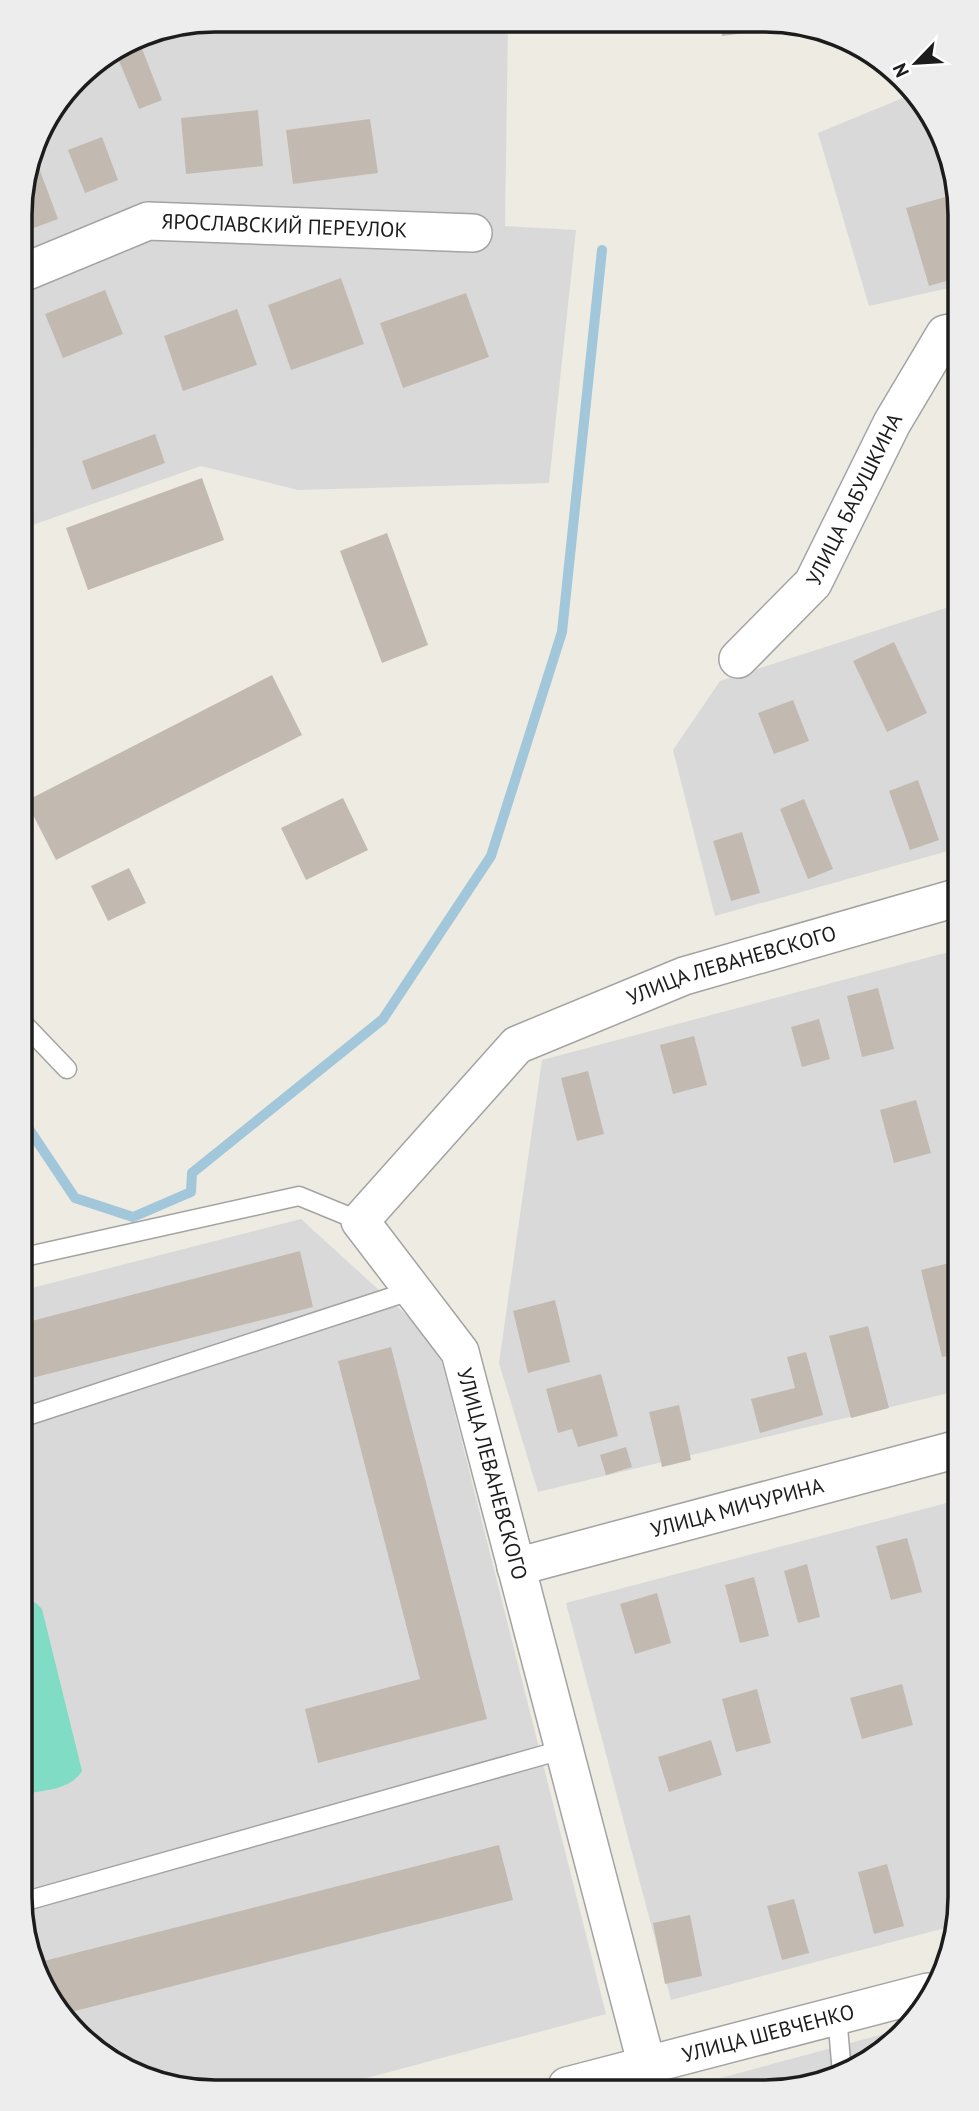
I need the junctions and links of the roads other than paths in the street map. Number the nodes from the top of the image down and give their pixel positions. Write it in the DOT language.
graph roads {
  1 [pos="473,233"];
  2 [pos="32,269"];
  3 [pos="948,333"];
  4 [pos="738,659"];
  5 [pos="948,900"];
  6 [pos="32,1032"];
  7 [pos="67,1069"];
  8 [pos="360,1221"];
  9 [pos="32,1255"];
  10 [pos="413,1290"];
  11 [pos="32,1414"];
  12 [pos="947,1452"];
  13 [pos="516,1567"];
  14 [pos="565,1749"];
  15 [pos="32,1899"];
  16 [pos="919,1994"];
  17 [pos="837,2016"];
  18 [pos="841,2063"];
  19 [pos="648,2066"];
  20 [pos="591,2080"];
  1 -- 2 [label="street, ЯРОСЛАВСКИЙ ПЕРЕУЛОК"];
  3 -- 4 [label="street, УЛИЦА БАБУШКИНА"];
  5 -- 8 [label="street, УЛИЦА ЛЕВАНЕВСКОГО"];
  6 -- 7 [label="lane"];
  8 -- 9 [label="lane"];
  8 -- 10 [label="street, УЛИЦА ЛЕВАНЕВСКОГО"];
  10 -- 11 [label="lane"];
  10 -- 13 [label="street, УЛИЦА ЛЕВАНЕВСКОГО"];
  12 -- 13 [label="street, УЛИЦА МИЧУРИНА"];
  13 -- 14 [label="street, УЛИЦА ЛЕВАНЕВСКОГО"];
  14 -- 15 [label="lane"];
  14 -- 19 [label="street, УЛИЦА ЛЕВАНЕВСКОГО"];
  16 -- 17 [label="street, УЛИЦА ШЕВЧЕНКО"];
  17 -- 18 [label="lane"];
  17 -- 19 [label="street, УЛИЦА ШЕВЧЕНКО"];
  19 -- 20 [label="street, УЛИЦА ШЕВЧЕНКО"];
}
